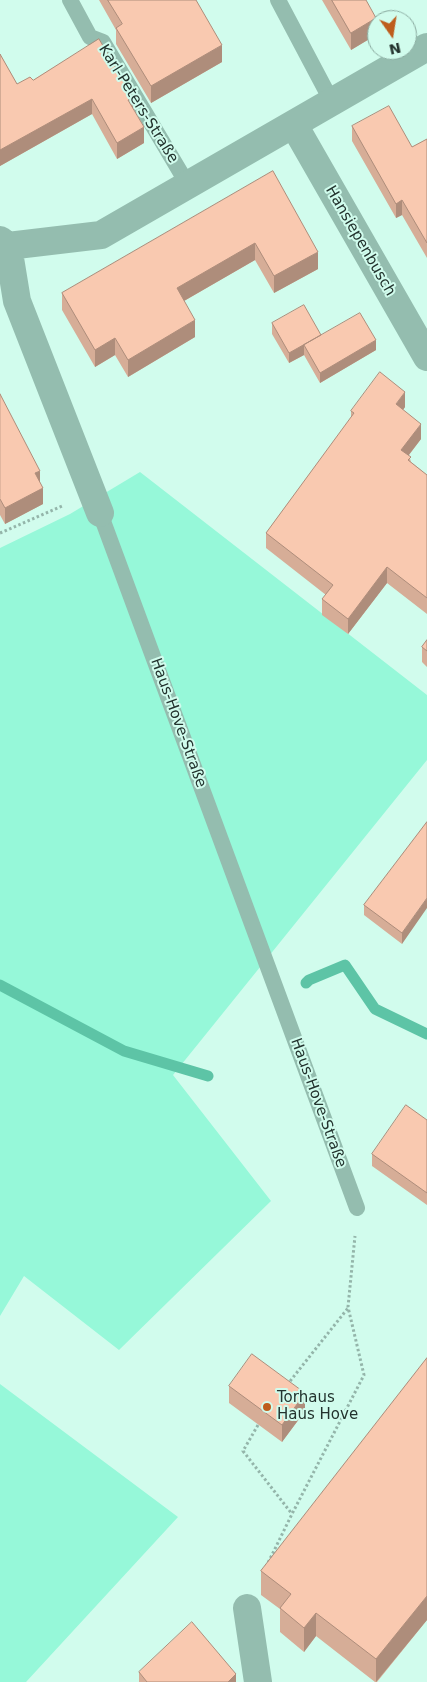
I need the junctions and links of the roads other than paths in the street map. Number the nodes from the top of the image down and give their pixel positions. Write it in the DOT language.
graph roads {
  1 [pos="70,0"];
  2 [pos="278,0"];
  3 [pos="427,47"];
  4 [pos="332,102"];
  5 [pos="294,125"];
  6 [pos="188,185"];
  7 [pos="4,243"];
  8 [pos="427,357"];
  9 [pos="97,503"];
  10 [pos="357,1208"];
  11 [pos="246,1608"];
  12 [pos="258,1682"];
  1 -- 6 [label="lane, Karl-Peters-Straße"];
  2 -- 4 [label="lane"];
  3 -- 4 [label="street"];
  4 -- 5 [label="street"];
  5 -- 6 [label="street"];
  5 -- 8 [label="street, Hansiepenbusch"];
  6 -- 7 [label="street"];
  7 -- 9 [label="street, Haus-Hove-Straße"];
  9 -- 10 [label="lane, Haus-Hove-Straße"];
  11 -- 12 [label="street"];
}
